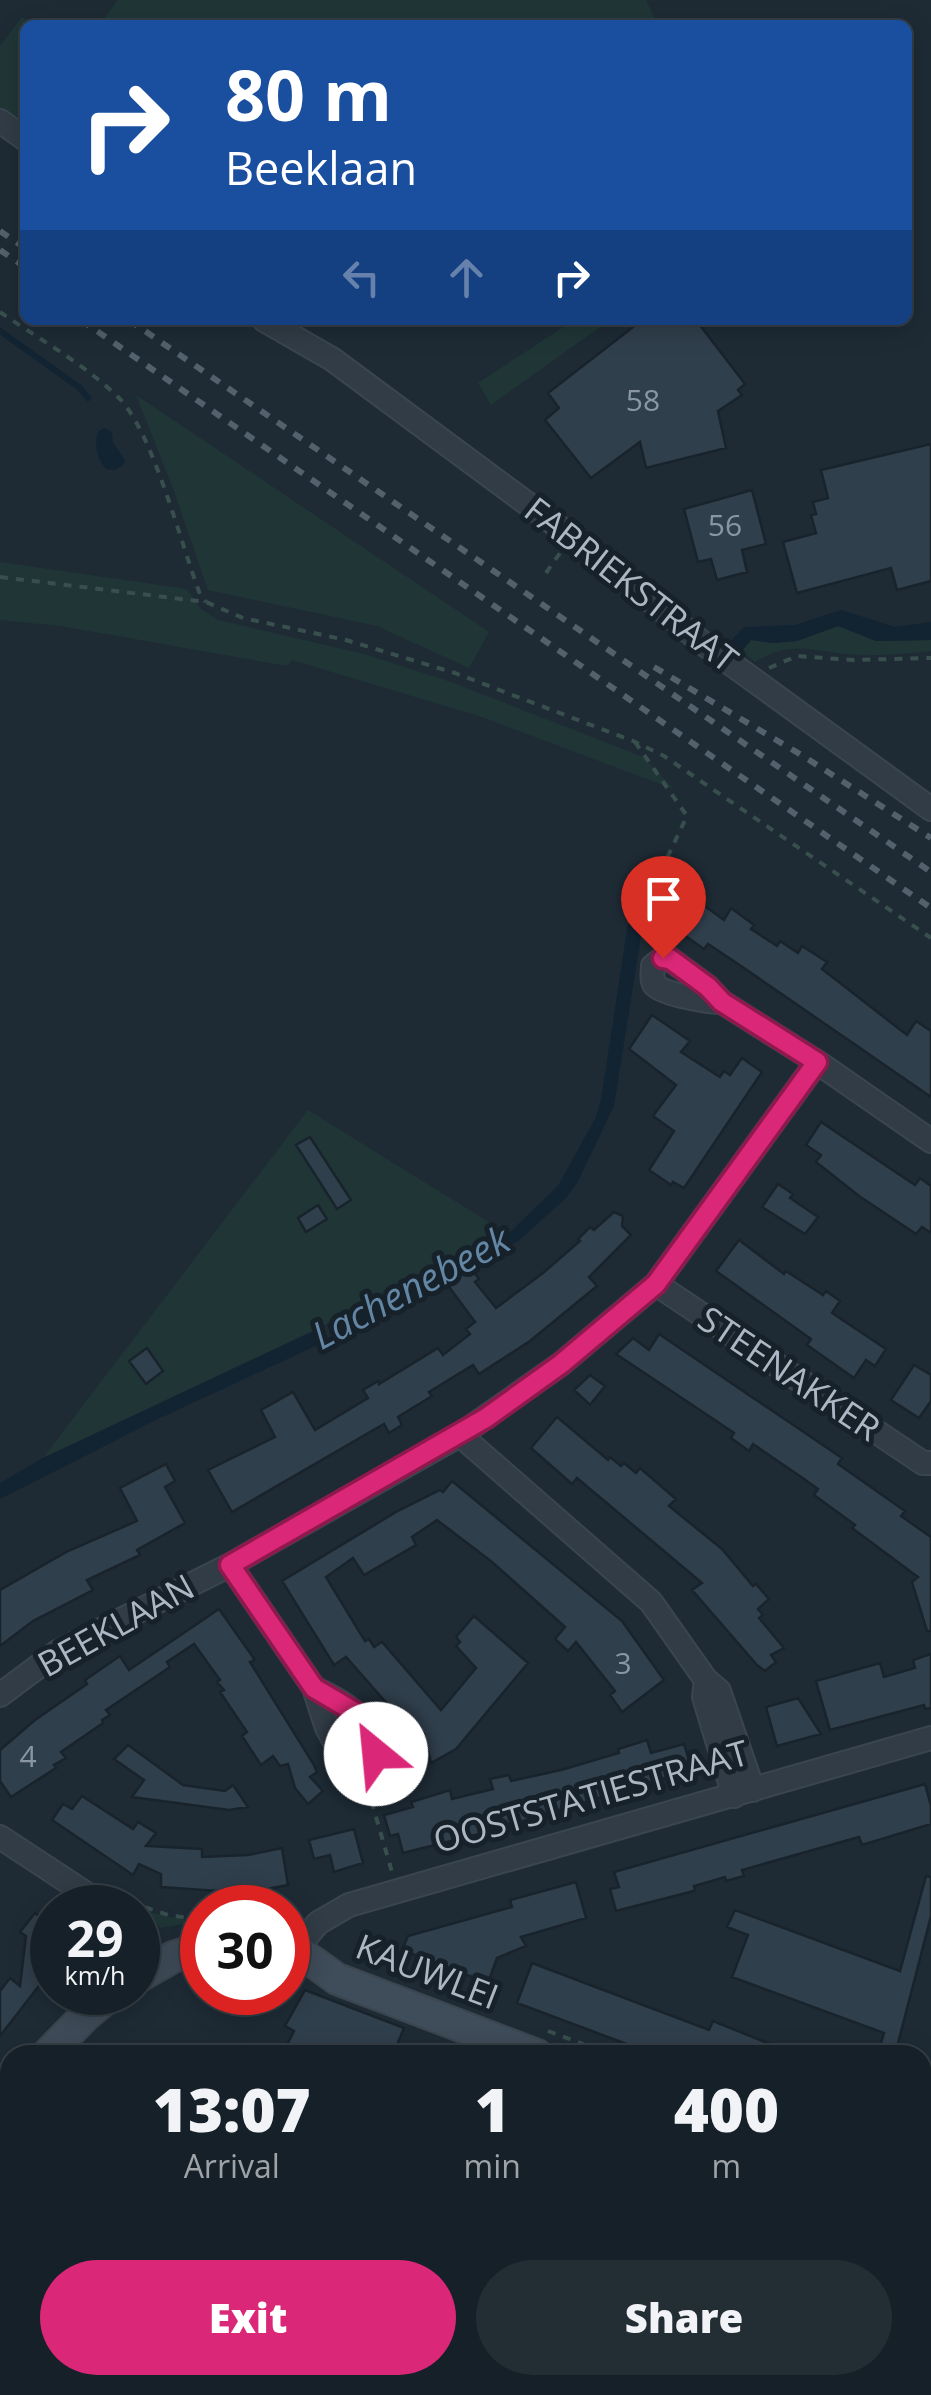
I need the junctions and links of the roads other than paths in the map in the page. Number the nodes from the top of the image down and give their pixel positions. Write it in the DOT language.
graph roads {
  1 [pos="0,120"];
  2 [pos="20,136"];
  3 [pos="273,325"];
  4 [pos="931,809"];
  5 [pos="663,958"];
  6 [pos="817,1062"];
  7 [pos="931,1141"];
  8 [pos="656,1284"];
  9 [pos="460,1434"];
  10 [pos="927,1463"];
  11 [pos="230,1565"];
  12 [pos="314,1688"];
  13 [pos="0,1695"];
  14 [pos="931,1738"];
  15 [pos="743,1794"];
  16 [pos="0,1836"];
  17 [pos="76,1885"];
  18 [pos="310,1930"];
  19 [pos="310,1959"];
  20 [pos="86,2015"];
  21 [pos="57,2045"];
  22 [pos="511,2045"];
  1 -- 2 [label="street"];
  3 -- 4 [label="street, FABRIEKSTRAAT"];
  5 -- 6 [label="street"];
  6 -- 7 [label="street"];
  6 -- 8 [label="street, BEEKLAAN"];
  8 -- 9 [label="street, BEEKLAAN"];
  8 -- 10 [label="street, STEENAKKER"];
  9 -- 11 [label="street, BEEKLAAN"];
  9 -- 15 [label="street"];
  11 -- 12 [label="street"];
  11 -- 13 [label="street, BEEKLAAN"];
  12 -- 12 [label="street"];
  14 -- 15 [label="street, OOSTSTATIESTRAAT"];
  15 -- 18 [label="street, OOSTSTATIESTRAAT"];
  16 -- 17 [label="street"];
  19 -- 22 [label="street, KAUWLEI"];
  20 -- 21 [label="street"];
}
